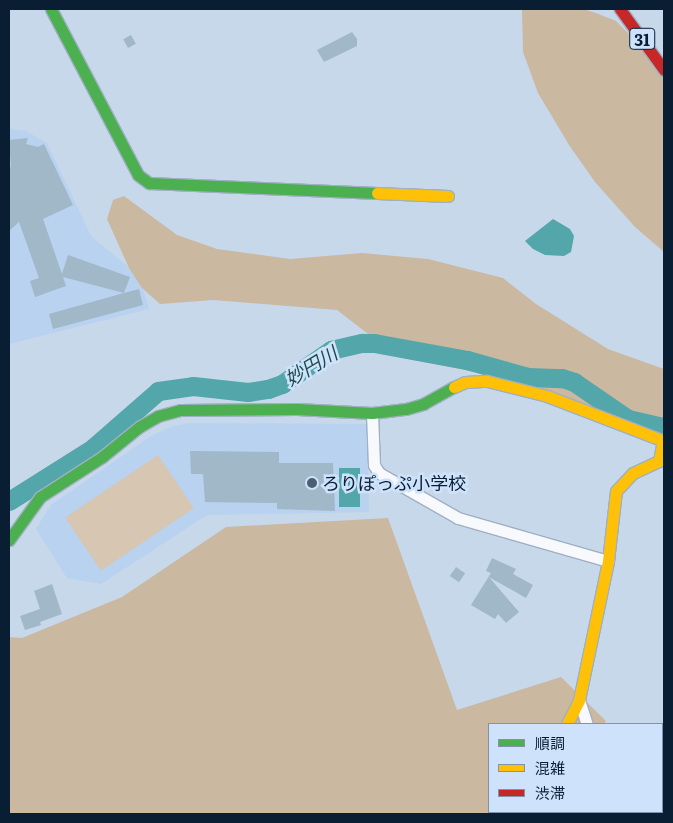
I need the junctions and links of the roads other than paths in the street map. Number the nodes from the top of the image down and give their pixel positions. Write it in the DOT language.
graph roads {
  1 [pos="51,9"];
  2 [pos="620,9"];
  3 [pos="664,70"];
  4 [pos="448,196"];
  5 [pos="372,413"];
  6 [pos="664,441"];
  7 [pos="9,540"];
  8 [pos="608,561"];
  9 [pos="579,700"];
  10 [pos="568,723"];
  11 [pos="587,723"];
  1 -- 4 [label="street"];
  2 -- 3 [label="street, 31"];
  5 -- 6 [label="street"];
  5 -- 7 [label="street"];
  5 -- 8 [label="street"];
  6 -- 8 [label="street"];
  8 -- 9 [label="street"];
  9 -- 10 [label="street"];
  9 -- 11 [label="street"];
}
